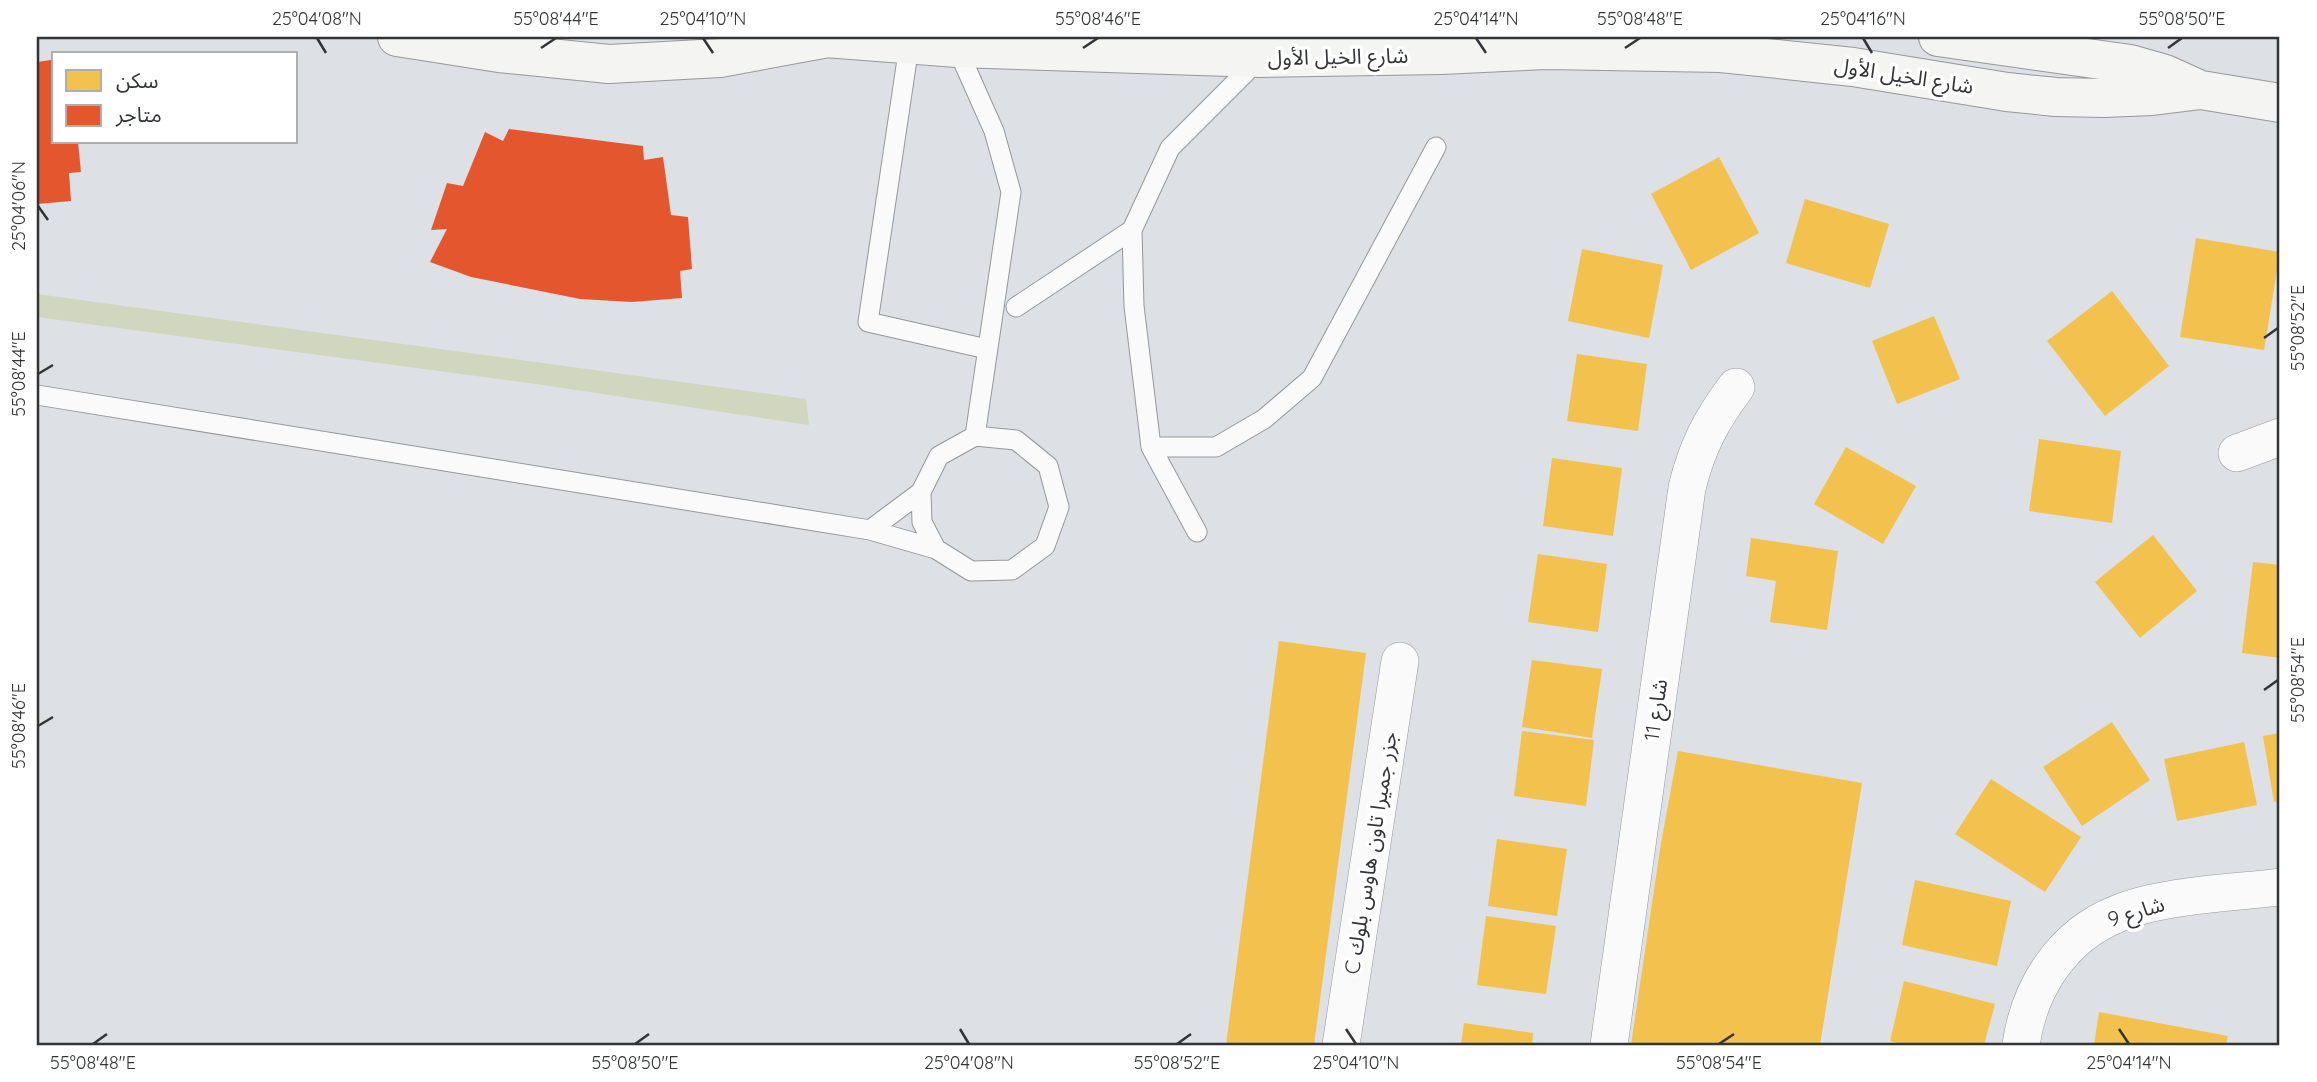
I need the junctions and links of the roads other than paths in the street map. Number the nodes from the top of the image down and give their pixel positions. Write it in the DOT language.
graph roads {
  1 [pos="397,37"];
  2 [pos="1938,37"];
  3 [pos="820,38"];
  4 [pos="909,46"];
  5 [pos="957,48"];
  6 [pos="1260,58"];
  7 [pos="2201,90"];
  8 [pos="2280,103"];
  9 [pos="1436,147"];
  10 [pos="1132,230"];
  11 [pos="1016,307"];
  12 [pos="987,349"];
  13 [pos="1737,387"];
  14 [pos="37,395"];
  15 [pos="975,436"];
  16 [pos="2280,437"];
  17 [pos="1152,447"];
  18 [pos="2237,453"];
  19 [pos="921,492"];
  20 [pos="870,530"];
  21 [pos="1197,532"];
  22 [pos="936,549"];
  23 [pos="1400,661"];
  24 [pos="2280,887"];
  25 [pos="1342,1045"];
  26 [pos="1609,1045"];
  27 [pos="2021,1045"];
  1 -- 3 [label="main road, شارع الخيل الأول"];
  2 -- 7 [label="main road"];
  3 -- 4 [label="main road, شارع الخيل الأول"];
  4 -- 5 [label="main road, شارع الخيل الأول"];
  4 -- 12 [label="lane"];
  5 -- 6 [label="main road, شارع الخيل الأول"];
  5 -- 12 [label="lane"];
  6 -- 7 [label="main road, شارع الخيل الأول"];
  6 -- 10 [label="lane"];
  7 -- 8 [label="main road, شارع الخيل الأول"];
  9 -- 17 [label="lane"];
  10 -- 11 [label="lane"];
  10 -- 17 [label="lane"];
  12 -- 15 [label="lane"];
  13 -- 26 [label="street, شارع 11"];
  14 -- 20 [label="lane"];
  15 -- 19 [label="lane"];
  15 -- 22 [label="lane"];
  16 -- 18 [label="street"];
  17 -- 21 [label="lane"];
  19 -- 20 [label="lane"];
  19 -- 22 [label="lane"];
  20 -- 22 [label="lane"];
  23 -- 25 [label="street, C جزر جميرا تاون هاوس بلوك"];
  24 -- 27 [label="street, شارع 9"];
}
